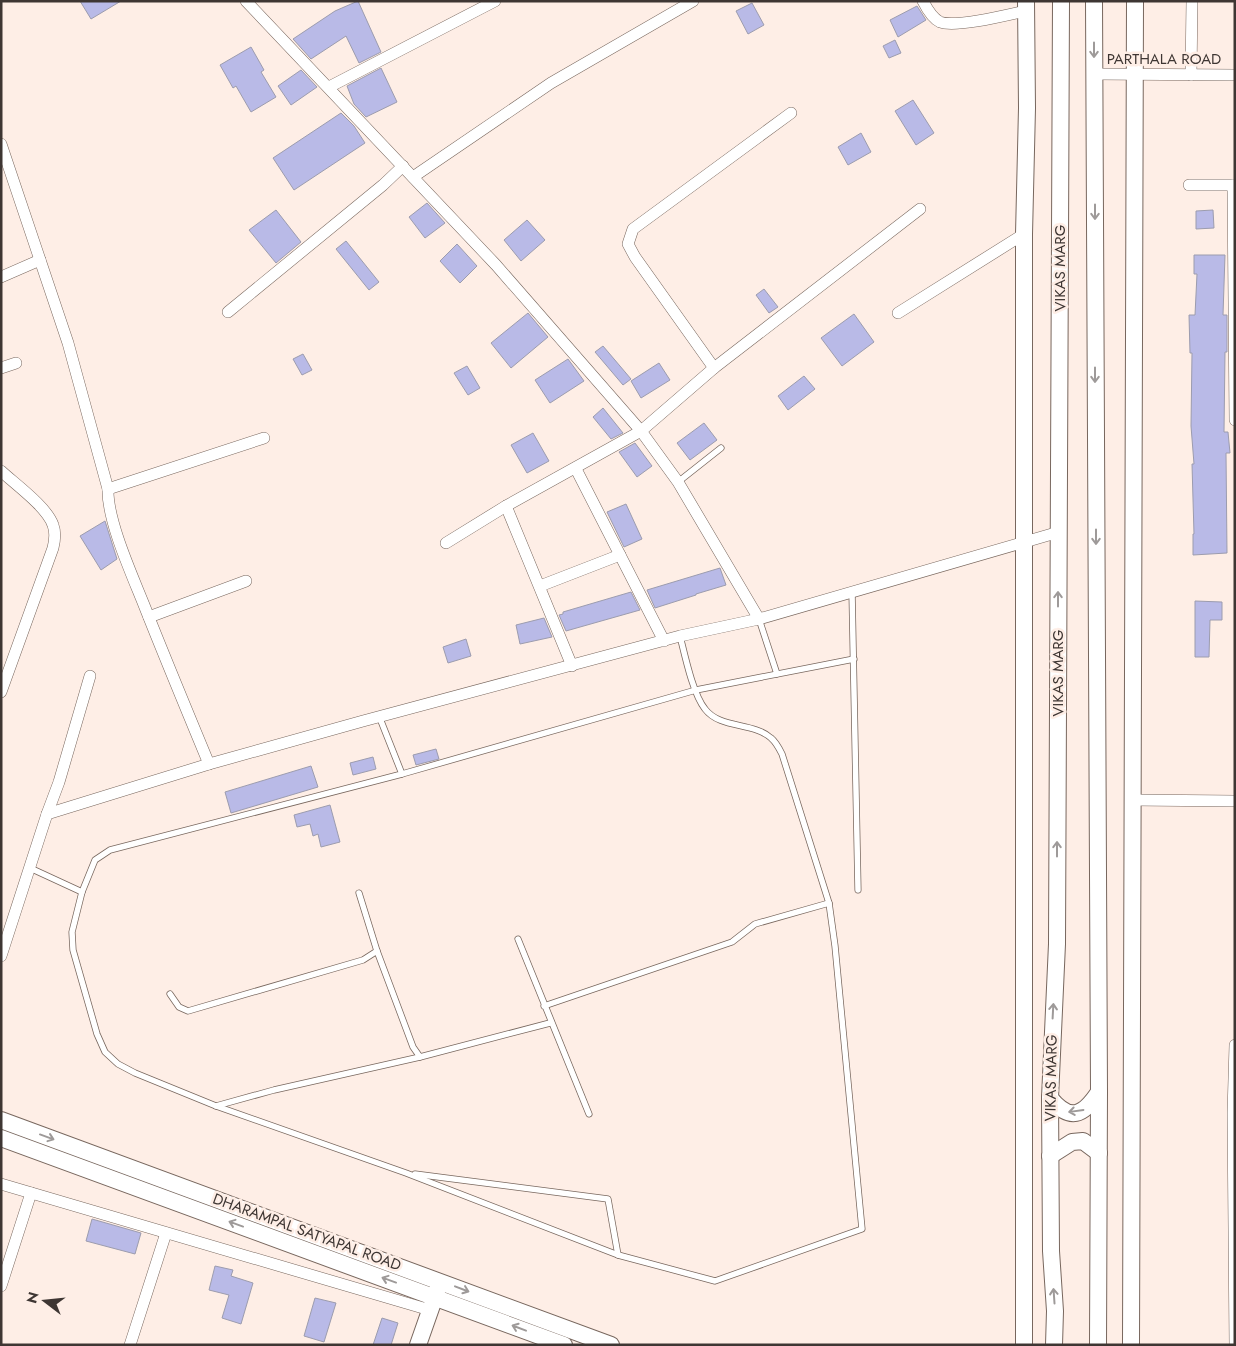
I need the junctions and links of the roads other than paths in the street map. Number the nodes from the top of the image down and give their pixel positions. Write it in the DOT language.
graph roads {
  1 [pos="246,1"];
  2 [pos="495,1"];
  3 [pos="923,1"];
  4 [pos="1061,1"];
  5 [pos="1094,1"];
  6 [pos="1135,1"];
  7 [pos="1192,1"];
  8 [pos="692,2"];
  9 [pos="1025,6"];
  10 [pos="1094,74"];
  11 [pos="1134,74"];
  12 [pos="1235,74"];
  13 [pos="1191,75"];
  14 [pos="328,86"];
  15 [pos="791,113"];
  16 [pos="1,144"];
  17 [pos="403,166"];
  18 [pos="413,177"];
  19 [pos="1189,185"];
  20 [pos="1234,185"];
  21 [pos="920,209"];
  22 [pos="1024,234"];
  23 [pos="40,260"];
  24 [pos="1,277"];
  25 [pos="228,312"];
  26 [pos="898,313"];
  27 [pos="16,363"];
  28 [pos="1,368"];
  29 [pos="714,368"];
  30 [pos="1235,420"];
  31 [pos="641,432"];
  32 [pos="264,438"];
  33 [pos="722,448"];
  34 [pos="576,469"];
  35 [pos="1,471"];
  36 [pos="678,482"];
  37 [pos="108,490"];
  38 [pos="506,506"];
  39 [pos="1059,532"];
  40 [pos="1025,541"];
  41 [pos="446,543"];
  42 [pos="620,555"];
  43 [pos="246,581"];
  44 [pos="540,586"];
  45 [pos="852,592"];
  46 [pos="149,617"];
  47 [pos="759,619"];
  48 [pos="680,636"];
  49 [pos="664,641"];
  50 [pos="854,659"];
  51 [pos="572,666"];
  52 [pos="777,674"];
  53 [pos="90,676"];
  54 [pos="696,690"];
  55 [pos="1,692"];
  56 [pos="379,716"];
  57 [pos="209,764"];
  58 [pos="402,774"];
  59 [pos="1132,800"];
  60 [pos="1235,801"];
  61 [pos="47,814"];
  62 [pos="30,868"];
  63 [pos="858,890"];
  64 [pos="82,892"];
  65 [pos="359,892"];
  66 [pos="829,903"];
  67 [pos="518,939"];
  68 [pos="377,951"];
  69 [pos="1,956"];
  70 [pos="170,994"];
  71 [pos="544,1006"];
  72 [pos="550,1023"];
  73 [pos="1235,1045"];
  74 [pos="420,1058"];
  75 [pos="1099,1092"];
  76 [pos="1050,1098"];
  77 [pos="216,1106"];
  78 [pos="1234,1112"];
  79 [pos="588,1114"];
  80 [pos="1,1120"];
  81 [pos="1,1138"];
  82 [pos="1099,1153"];
  83 [pos="1050,1156"];
  84 [pos="406,1173"];
  85 [pos="1,1184"];
  86 [pos="31,1193"];
  87 [pos="166,1233"];
  88 [pos="618,1255"];
  89 [pos="442,1281"];
  90 [pos="1,1286"];
  91 [pos="432,1304"];
  92 [pos="130,1345"];
  93 [pos="418,1345"];
  94 [pos="564,1345"];
  95 [pos="611,1345"];
  96 [pos="1024,1345"];
  97 [pos="1054,1345"];
  98 [pos="1098,1345"];
  99 [pos="1131,1345"];
  100 [pos="1235,1345"];
  1 -- 14 [label="street"];
  2 -- 14 [label="street"];
  3 -- 9 [label="street"];
  4 -- 39 [label="street, VIKAS MARG"];
  5 -- 10 [label="street, one-way"];
  6 -- 11 [label="street"];
  7 -- 13 [label="street"];
  8 -- 18 [label="street"];
  9 -- 22 [label="street"];
  10 -- 11 [label="street, PARTHALA ROAD"];
  10 -- 75 [label="street, one-way"];
  11 -- 13 [label="street, PARTHALA ROAD"];
  11 -- 59 [label="street"];
  12 -- 13 [label="street, PARTHALA ROAD"];
  14 -- 17 [label="street"];
  15 -- 29 [label="street"];
  16 -- 23 [label="street"];
  17 -- 18 [label="street"];
  17 -- 25 [label="street"];
  18 -- 31 [label="street"];
  19 -- 20 [label="street"];
  20 -- 30 [label="street"];
  21 -- 29 [label="street"];
  22 -- 26 [label="street"];
  22 -- 40 [label="street"];
  23 -- 24 [label="street"];
  23 -- 37 [label="street"];
  27 -- 28 [label="street"];
  29 -- 31 [label="street"];
  31 -- 34 [label="street"];
  31 -- 36 [label="street"];
  32 -- 37 [label="street"];
  33 -- 36 [label="lane"];
  34 -- 38 [label="street"];
  34 -- 42 [label="street"];
  35 -- 55 [label="street"];
  36 -- 47 [label="street"];
  37 -- 46 [label="street"];
  38 -- 41 [label="street"];
  38 -- 44 [label="street"];
  39 -- 40 [label="street"];
  76 -- 39 [label="street, VIKAS MARG, one-way"];
  40 -- 45 [label="street"];
  40 -- 96 [label="street"];
  42 -- 44 [label="street"];
  42 -- 49 [label="street"];
  43 -- 46 [label="street"];
  44 -- 51 [label="street"];
  45 -- 47 [label="street"];
  45 -- 50 [label="lane"];
  46 -- 57 [label="street"];
  47 -- 48 [label="street"];
  47 -- 52 [label="lane"];
  48 -- 49 [label="street"];
  48 -- 54 [label="lane"];
  49 -- 51 [label="street"];
  50 -- 52 [label="lane"];
  50 -- 63 [label="lane"];
  51 -- 56 [label="street"];
  52 -- 54 [label="lane"];
  53 -- 61 [label="street"];
  54 -- 58 [label="lane"];
  54 -- 66 [label="lane"];
  56 -- 57 [label="street"];
  56 -- 58 [label="lane"];
  57 -- 61 [label="street"];
  58 -- 64 [label="lane"];
  59 -- 60 [label="street"];
  59 -- 99 [label="street"];
  61 -- 62 [label="street"];
  62 -- 64 [label="lane"];
  62 -- 69 [label="street"];
  64 -- 77 [label="lane"];
  65 -- 68 [label="lane"];
  66 -- 71 [label="lane"];
  66 -- 88 [label="lane"];
  67 -- 71 [label="lane"];
  68 -- 70 [label="lane"];
  68 -- 74 [label="lane"];
  71 -- 72 [label="lane"];
  72 -- 74 [label="lane"];
  72 -- 79 [label="lane"];
  73 -- 78 [label="street"];
  74 -- 77 [label="lane"];
  75 -- 76 [label="street, one-way"];
  75 -- 82 [label="street"];
  76 -- 83 [label="street, VIKAS MARG"];
  77 -- 84 [label="lane"];
  78 -- 100 [label="street"];
  80 -- 89 [label="street, DHARAMPAL SATYAPAL ROAD, one-way"];
  91 -- 81 [label="street, DHARAMPAL SATYAPAL ROAD, one-way"];
  82 -- 83 [label="street"];
  82 -- 98 [label="street"];
  97 -- 83 [label="street, VIKAS MARG, one-way"];
  84 -- 88 [label="lane"];
  84 -- 88 [label="lane"];
  85 -- 86 [label="street"];
  86 -- 87 [label="street"];
  86 -- 90 [label="street"];
  87 -- 91 [label="street"];
  87 -- 92 [label="street"];
  89 -- 91 [label="street"];
  89 -- 95 [label="street, DHARAMPAL SATYAPAL ROAD, one-way"];
  91 -- 93 [label="street"];
  94 -- 91 [label="street, DHARAMPAL SATYAPAL ROAD, one-way"];
}
